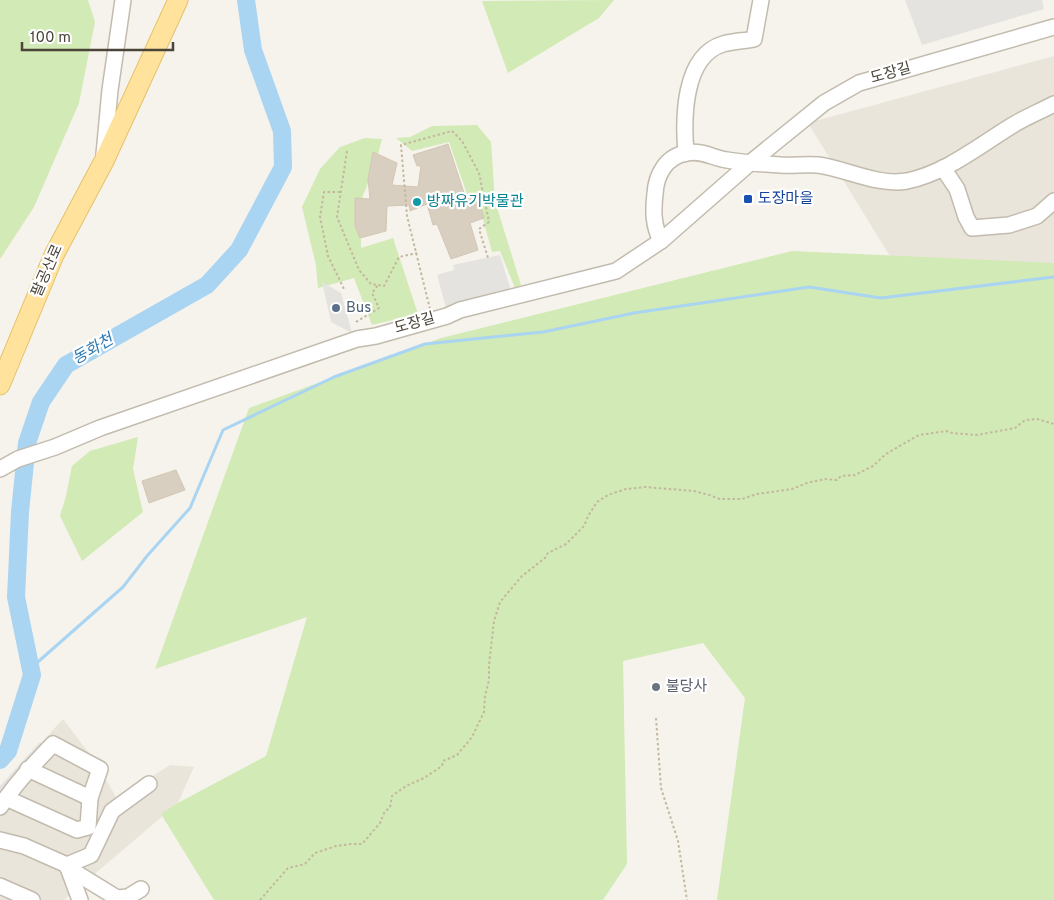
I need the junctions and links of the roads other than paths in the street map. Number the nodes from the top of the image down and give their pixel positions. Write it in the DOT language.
graph roads {
  1 [pos="123,0"];
  2 [pos="178,0"];
  3 [pos="761,0"];
  4 [pos="1054,27"];
  5 [pos="1054,104"];
  6 [pos="686,152"];
  7 [pos="104,161"];
  8 [pos="750,163"];
  9 [pos="943,168"];
  10 [pos="1054,200"];
  11 [pos="661,241"];
  12 [pos="0,385"];
  13 [pos="0,456"];
  14 [pos="18,459"];
  15 [pos="0,469"];
  16 [pos="28,769"];
  17 [pos="150,784"];
  18 [pos="90,798"];
  19 [pos="3,803"];
  20 [pos="0,840"];
  21 [pos="68,866"];
  22 [pos="141,889"];
  23 [pos="2,891"];
  24 [pos="32,900"];
  25 [pos="80,900"];
  1 -- 7 [label="street, 팔공산로"];
  2 -- 7 [label="main road, 팔공산로"];
  3 -- 6 [label="street"];
  4 -- 8 [label="street, 도장길"];
  5 -- 9 [label="street"];
  6 -- 8 [label="street"];
  6 -- 11 [label="street"];
  7 -- 12 [label="main road, 팔공산로"];
  8 -- 9 [label="street"];
  8 -- 11 [label="street, 도장길"];
  9 -- 10 [label="street"];
  11 -- 14 [label="street, 도장길"];
  13 -- 14 [label="street"];
  14 -- 15 [label="street, 도장길"];
  16 -- 18 [label="street"];
  16 -- 18 [label="street"];
  16 -- 19 [label="street"];
  17 -- 21 [label="street"];
  18 -- 19 [label="street"];
  20 -- 21 [label="street"];
  21 -- 22 [label="street"];
  21 -- 25 [label="street"];
  23 -- 24 [label="street"];
}
